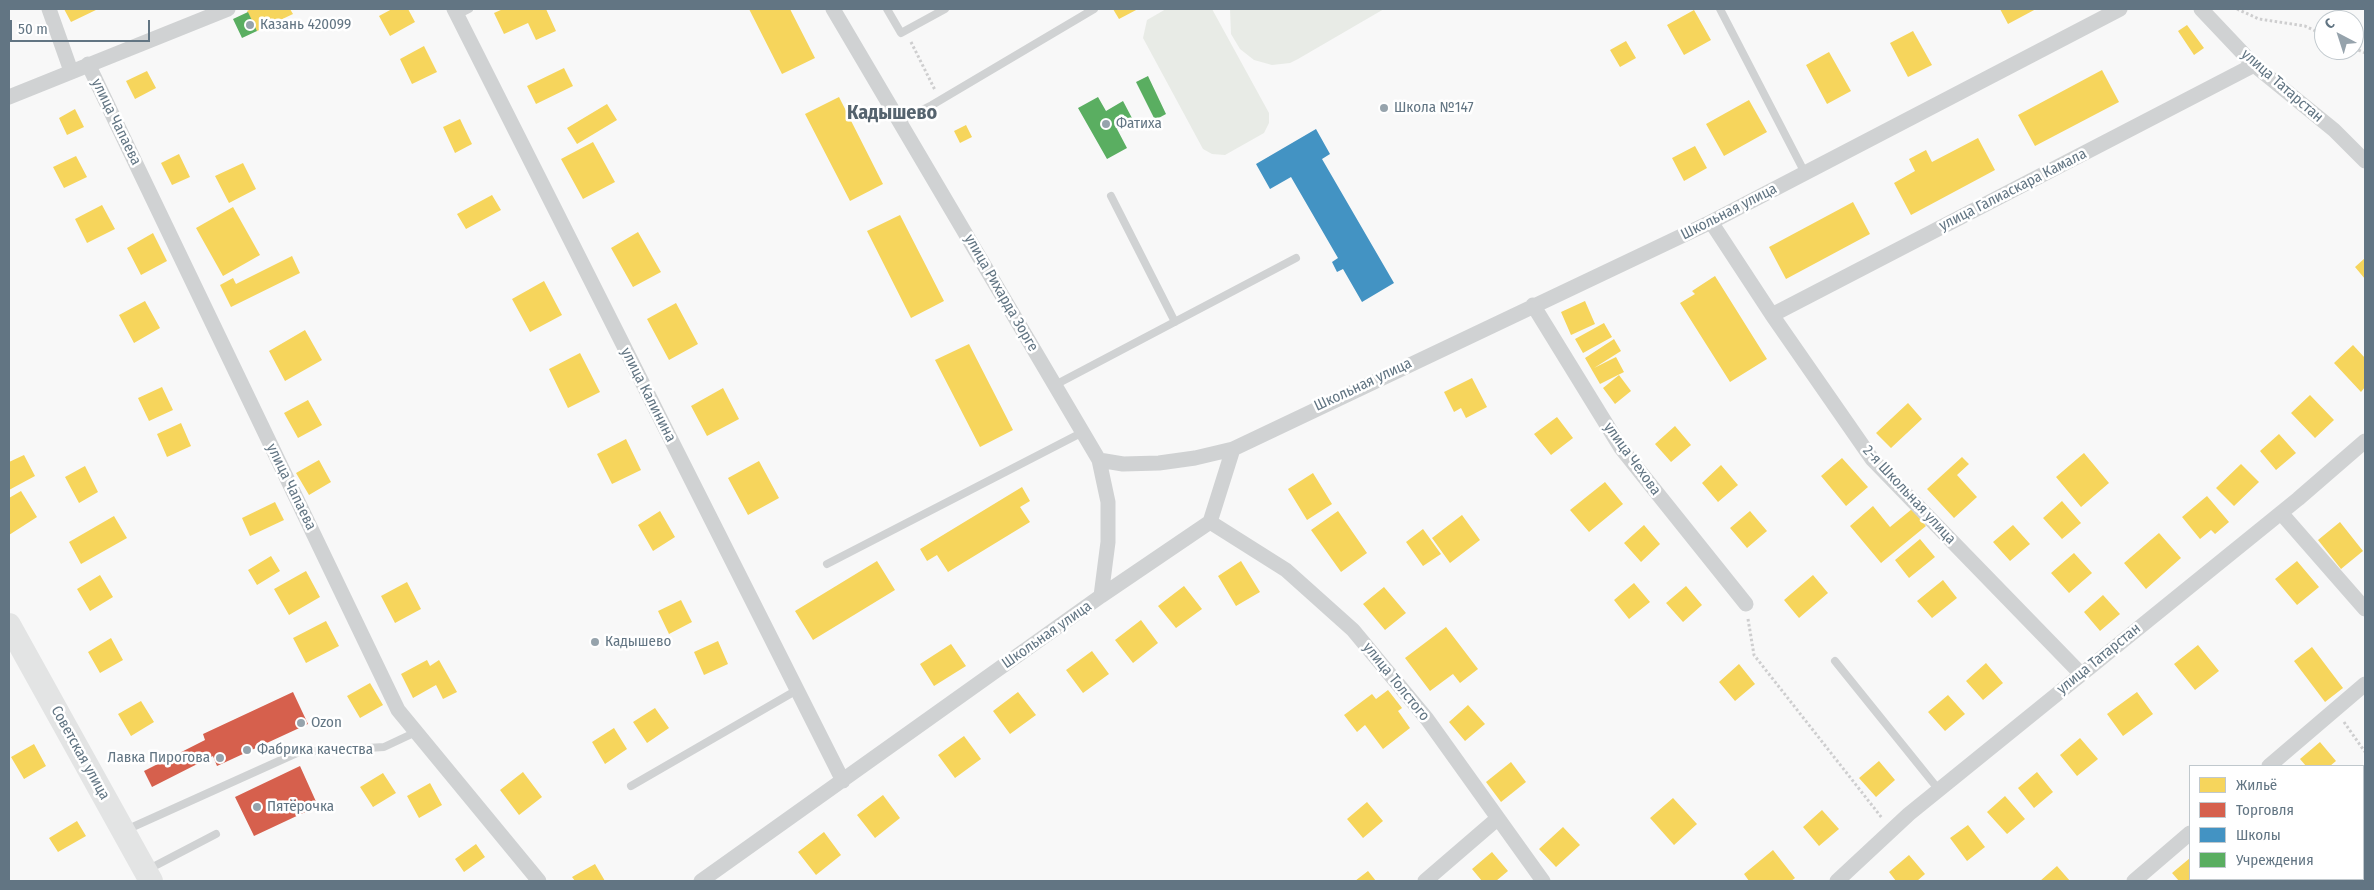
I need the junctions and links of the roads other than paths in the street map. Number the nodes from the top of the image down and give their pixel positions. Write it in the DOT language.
graph roads {
  1 [pos="49,9"];
  2 [pos="228,9"];
  3 [pos="833,9"];
  4 [pos="887,9"];
  5 [pos="945,9"];
  6 [pos="1094,9"];
  7 [pos="1720,9"];
  8 [pos="2120,9"];
  9 [pos="2201,9"];
  10 [pos="460,11"];
  11 [pos="88,64"];
  12 [pos="2254,64"];
  13 [pos="71,72"];
  14 [pos="9,97"];
  15 [pos="900,121"];
  16 [pos="2365,161"];
  17 [pos="1805,173"];
  18 [pos="1110,196"];
  19 [pos="1711,222"];
  20 [pos="1296,258"];
  21 [pos="1533,305"];
  22 [pos="1772,315"];
  23 [pos="1175,322"];
  24 [pos="1055,385"];
  25 [pos="1083,432"];
  26 [pos="2365,441"];
  27 [pos="1233,448"];
  28 [pos="1099,460"];
  29 [pos="2281,513"];
  30 [pos="1210,522"];
  31 [pos="827,564"];
  32 [pos="1101,596"];
  33 [pos="1746,604"];
  34 [pos="2365,609"];
  35 [pos="9,625"];
  36 [pos="1835,661"];
  37 [pos="2081,674"];
  38 [pos="2365,684"];
  39 [pos="797,690"];
  40 [pos="416,732"];
  41 [pos="2270,765"];
  42 [pos="843,781"];
  43 [pos="631,786"];
  44 [pos="1939,790"];
  45 [pos="1497,819"];
  46 [pos="124,831"];
  47 [pos="216,834"];
  48 [pos="2189,834"];
  49 [pos="148,876"];
  50 [pos="538,881"];
  51 [pos="701,881"];
  52 [pos="1425,881"];
  53 [pos="1543,881"];
  54 [pos="1837,881"];
  55 [pos="2134,881"];
  1 -- 13 [label="street"];
  2 -- 11 [label="street"];
  3 -- 15 [label="street, улица Рихарда Зорге"];
  4 -- 5 [label="lane"];
  6 -- 15 [label="lane"];
  7 -- 17 [label="lane"];
  8 -- 17 [label="street, Школьная улица"];
  9 -- 12 [label="street, улица Татарстан"];
  10 -- 39 [label="street, улица Калинина"];
  11 -- 13 [label="street"];
  11 -- 40 [label="street, улица Чапаева"];
  12 -- 16 [label="street, улица Татарстан"];
  12 -- 22 [label="street, улица Галиаскара Камала"];
  13 -- 14 [label="street"];
  15 -- 24 [label="street, улица Рихарда Зорге"];
  17 -- 19 [label="street, Школьная улица"];
  18 -- 23 [label="lane"];
  19 -- 21 [label="street, Школьная улица"];
  19 -- 22 [label="street, 2-я Школьная улица"];
  20 -- 23 [label="lane"];
  21 -- 27 [label="street, Школьная улица"];
  21 -- 33 [label="street, улица Чехова"];
  22 -- 37 [label="street, 2-я Школьная улица"];
  23 -- 24 [label="lane"];
  24 -- 25 [label="street, улица Рихарда Зорге"];
  25 -- 28 [label="street, улица Рихарда Зорге"];
  25 -- 31 [label="lane"];
  26 -- 29 [label="street, улица Татарстан"];
  27 -- 28 [label="street, Школьная улица"];
  27 -- 30 [label="street"];
  28 -- 32 [label="street, улица Рихарда Зорге"];
  29 -- 34 [label="street"];
  29 -- 37 [label="street, улица Татарстан"];
  30 -- 32 [label="street, Школьная улица"];
  30 -- 45 [label="street, улица Толстого"];
  32 -- 42 [label="street, Школьная улица"];
  35 -- 46 [label="main road, Советская улица"];
  36 -- 44 [label="lane"];
  37 -- 44 [label="street, улица Татарстан"];
  38 -- 41 [label="street"];
  39 -- 42 [label="street, улица Калинина"];
  39 -- 43 [label="lane"];
  40 -- 46 [label="lane"];
  40 -- 50 [label="street, улица Чапаева"];
  42 -- 51 [label="street, Школьная улица"];
  44 -- 54 [label="street, улица Татарстан"];
  45 -- 52 [label="street"];
  45 -- 53 [label="street, улица Толстого"];
  46 -- 49 [label="main road, Советская улица"];
  47 -- 49 [label="lane"];
  48 -- 55 [label="street"];
}
